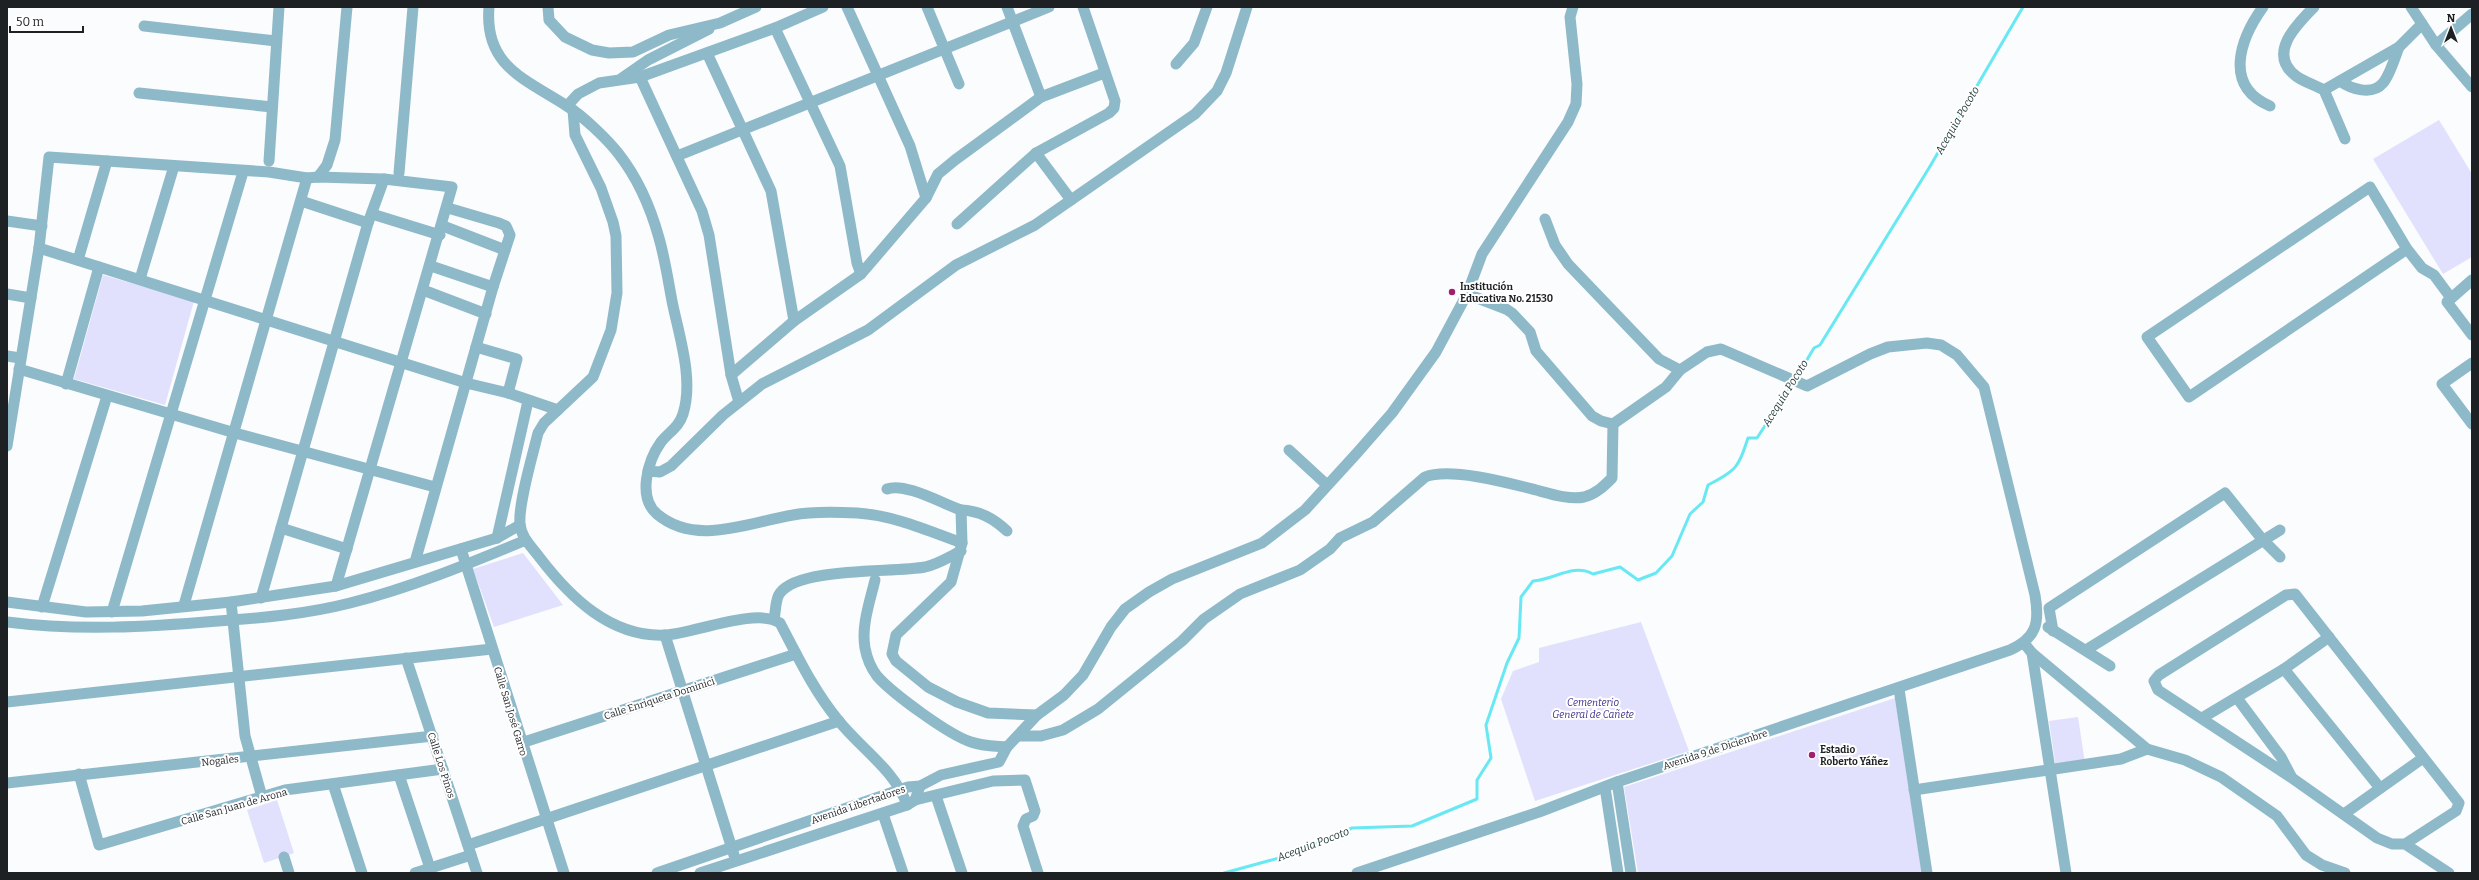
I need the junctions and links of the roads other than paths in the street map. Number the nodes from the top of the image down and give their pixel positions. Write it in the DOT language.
graph roads {
  1 [pos="279,7"];
  2 [pos="347,7"];
  3 [pos="413,7"];
  4 [pos="489,7"];
  5 [pos="548,7"];
  6 [pos="756,7"];
  7 [pos="823,7"];
  8 [pos="847,7"];
  9 [pos="927,7"];
  10 [pos="1007,7"];
  11 [pos="1049,7"];
  12 [pos="1083,7"];
  13 [pos="1208,7"];
  14 [pos="1248,7"];
  15 [pos="1573,7"];
  16 [pos="2264,7"];
  17 [pos="2314,7"];
  18 [pos="2411,7"];
  19 [pos="2472,14"];
  20 [pos="1012,22"];
  21 [pos="720,23"];
  22 [pos="2422,24"];
  23 [pos="144,26"];
  24 [pos="775,28"];
  25 [pos="276,41"];
  26 [pos="2436,45"];
  27 [pos="2399,47"];
  28 [pos="945,48"];
  29 [pos="707,53"];
  30 [pos="1176,64"];
  31 [pos="1104,73"];
  32 [pos="878,75"];
  33 [pos="640,77"];
  34 [pos="621,79"];
  35 [pos="2340,81"];
  36 [pos="959,84"];
  37 [pos="2472,87"];
  38 [pos="2324,90"];
  39 [pos="139,93"];
  40 [pos="1041,97"];
  41 [pos="811,102"];
  42 [pos="2270,106"];
  43 [pos="272,107"];
  44 [pos="570,108"];
  45 [pos="743,129"];
  46 [pos="2345,139"];
  47 [pos="1036,153"];
  48 [pos="677,156"];
  49 [pos="107,161"];
  50 [pos="269,161"];
  51 [pos="174,166"];
  52 [pos="243,172"];
  53 [pos="399,173"];
  54 [pos="313,178"];
  55 [pos="384,179"];
  56 [pos="926,198"];
  57 [pos="1071,200"];
  58 [pos="301,201"];
  59 [pos="448,208"];
  60 [pos="370,218"];
  61 [pos="1545,219"];
  62 [pos="7,221"];
  63 [pos="957,224"];
  64 [pos="42,226"];
  65 [pos="441,230"];
  66 [pos="40,248"];
  67 [pos="2406,249"];
  68 [pos="505,250"];
  69 [pos="78,260"];
  70 [pos="99,266"];
  71 [pos="430,266"];
  72 [pos="861,274"];
  73 [pos="140,279"];
  74 [pos="2472,280"];
  75 [pos="493,287"];
  76 [pos="423,290"];
  77 [pos="7,294"];
  78 [pos="1467,294"];
  79 [pos="31,298"];
  80 [pos="2451,298"];
  81 [pos="204,300"];
  82 [pos="486,314"];
  83 [pos="268,320"];
  84 [pos="794,321"];
  85 [pos="2472,335"];
  86 [pos="334,341"];
  87 [pos="476,347"];
  88 [pos="7,356"];
  89 [pos="19,363"];
  90 [pos="402,363"];
  91 [pos="2472,363"];
  92 [pos="1680,370"];
  93 [pos="731,375"];
  94 [pos="466,383"];
  95 [pos="66,384"];
  96 [pos="508,393"];
  97 [pos="107,396"];
  98 [pos="528,401"];
  99 [pos="739,402"];
  100 [pos="558,410"];
  101 [pos="10,411"];
  102 [pos="170,414"];
  103 [pos="1613,424"];
  104 [pos="2472,424"];
  105 [pos="234,433"];
  106 [pos="7,446"];
  107 [pos="1289,450"];
  108 [pos="303,452"];
  109 [pos="370,471"];
  110 [pos="648,471"];
  111 [pos="1327,485"];
  112 [pos="435,487"];
  113 [pos="887,489"];
  114 [pos="961,510"];
  115 [pos="520,525"];
  116 [pos="281,528"];
  117 [pos="2280,530"];
  118 [pos="1007,531"];
  119 [pos="497,538"];
  120 [pos="2262,539"];
  121 [pos="526,540"];
  122 [pos="962,547"];
  123 [pos="347,549"];
  124 [pos="461,549"];
  125 [pos="2280,557"];
  126 [pos="415,562"];
  127 [pos="467,564"];
  128 [pos="875,580"];
  129 [pos="336,586"];
  130 [pos="261,598"];
  131 [pos="7,602"];
  132 [pos="231,602"];
  133 [pos="184,606"];
  134 [pos="42,607"];
  135 [pos="112,612"];
  136 [pos="774,619"];
  137 [pos="234,620"];
  138 [pos="2038,620"];
  139 [pos="7,622"];
  140 [pos="2053,631"];
  141 [pos="665,635"];
  142 [pos="2329,637"];
  143 [pos="2024,643"];
  144 [pos="492,649"];
  145 [pos="2086,650"];
  146 [pos="2032,653"];
  147 [pos="796,654"];
  148 [pos="406,658"];
  149 [pos="2110,666"];
  150 [pos="2284,668"];
  151 [pos="240,675"];
  152 [pos="1899,689"];
  153 [pos="682,690"];
  154 [pos="2237,698"];
  155 [pos="7,702"];
  156 [pos="1037,715"];
  157 [pos="2202,718"];
  158 [pos="839,721"];
  159 [pos="433,736"];
  160 [pos="1018,736"];
  161 [pos="521,743"];
  162 [pos="1006,748"];
  163 [pos="2147,749"];
  164 [pos="250,756"];
  165 [pos="2423,758"];
  166 [pos="707,766"];
  167 [pos="444,769"];
  168 [pos="2049,771"];
  169 [pos="79,774"];
  170 [pos="399,775"];
  171 [pos="2292,778"];
  172 [pos="1617,782"];
  173 [pos="7,783"];
  174 [pos="333,784"];
  175 [pos="920,786"];
  176 [pos="1604,787"];
  177 [pos="2380,788"];
  178 [pos="901,789"];
  179 [pos="1914,790"];
  180 [pos="936,796"];
  181 [pos="262,797"];
  182 [pos="911,803"];
  183 [pos="883,814"];
  184 [pos="2344,814"];
  185 [pos="546,819"];
  186 [pos="2405,844"];
  187 [pos="732,849"];
  188 [pos="470,850"];
  189 [pos="284,856"];
  190 [pos="736,861"];
  191 [pos="430,868"];
  192 [pos="289,873"];
  193 [pos="362,873"];
  194 [pos="415,873"];
  195 [pos="477,873"];
  196 [pos="564,873"];
  197 [pos="657,873"];
  198 [pos="700,873"];
  199 [pos="903,873"];
  200 [pos="962,873"];
  201 [pos="1038,873"];
  202 [pos="1357,873"];
  203 [pos="1618,873"];
  204 [pos="1631,873"];
  205 [pos="1927,873"];
  206 [pos="2066,873"];
  207 [pos="2345,873"];
  208 [pos="2449,873"];
  1 -- 25 [label="street"];
  2 -- 54 [label="street"];
  3 -- 53 [label="street"];
  4 -- 44 [label="street"];
  5 -- 21 [label="street"];
  6 -- 21 [label="street"];
  7 -- 24 [label="street"];
  8 -- 32 [label="street"];
  9 -- 28 [label="street"];
  10 -- 20 [label="street"];
  11 -- 20 [label="street"];
  12 -- 31 [label="street"];
  13 -- 30 [label="street"];
  14 -- 57 [label="street"];
  15 -- 78 [label="street"];
  16 -- 42 [label="street"];
  17 -- 38 [label="street"];
  18 -- 22 [label="street"];
  19 -- 26 [label="street"];
  20 -- 28 [label="street"];
  20 -- 40 [label="street"];
  21 -- 34 [label="street"];
  22 -- 26 [label="street"];
  22 -- 27 [label="street"];
  23 -- 25 [label="street"];
  24 -- 29 [label="street"];
  24 -- 41 [label="street"];
  25 -- 43 [label="street"];
  26 -- 37 [label="street"];
  27 -- 35 [label="street"];
  27 -- 35 [label="street"];
  28 -- 32 [label="street"];
  28 -- 36 [label="street"];
  29 -- 33 [label="street"];
  29 -- 45 [label="street"];
  31 -- 40 [label="street"];
  31 -- 47 [label="street"];
  32 -- 41 [label="street"];
  32 -- 56 [label="street"];
  33 -- 34 [label="street"];
  33 -- 48 [label="street"];
  34 -- 44 [label="street"];
  35 -- 38 [label="street"];
  38 -- 46 [label="street"];
  39 -- 43 [label="street"];
  40 -- 56 [label="street"];
  41 -- 45 [label="street"];
  41 -- 72 [label="street"];
  43 -- 50 [label="street"];
  44 -- 100 [label="street"];
  44 -- 110 [label="street"];
  45 -- 48 [label="street"];
  45 -- 84 [label="street"];
  47 -- 57 [label="street"];
  47 -- 63 [label="street"];
  48 -- 93 [label="street"];
  49 -- 51 [label="street"];
  49 -- 64 [label="street"];
  49 -- 69 [label="street"];
  51 -- 52 [label="street"];
  51 -- 73 [label="street"];
  52 -- 54 [label="street"];
  52 -- 81 [label="street"];
  54 -- 55 [label="street"];
  54 -- 58 [label="street"];
  55 -- 59 [label="street"];
  55 -- 60 [label="street"];
  56 -- 72 [label="street"];
  57 -- 99 [label="street"];
  58 -- 60 [label="street"];
  58 -- 83 [label="street"];
  59 -- 65 [label="street"];
  59 -- 68 [label="street"];
  60 -- 65 [label="street"];
  60 -- 86 [label="street"];
  61 -- 92 [label="street"];
  62 -- 64 [label="street"];
  64 -- 66 [label="street"];
  65 -- 68 [label="street"];
  65 -- 71 [label="street"];
  66 -- 69 [label="street"];
  66 -- 79 [label="street"];
  67 -- 67 [label="street"];
  67 -- 80 [label="street"];
  68 -- 75 [label="street"];
  69 -- 70 [label="street"];
  70 -- 73 [label="street"];
  70 -- 95 [label="street"];
  71 -- 75 [label="street"];
  71 -- 76 [label="street"];
  72 -- 84 [label="street"];
  73 -- 81 [label="street"];
  74 -- 80 [label="street"];
  75 -- 82 [label="street"];
  76 -- 82 [label="street"];
  76 -- 90 [label="street"];
  77 -- 79 [label="street"];
  78 -- 103 [label="street"];
  78 -- 111 [label="street"];
  79 -- 89 [label="street"];
  80 -- 85 [label="street"];
  81 -- 83 [label="street"];
  81 -- 102 [label="street"];
  82 -- 87 [label="street"];
  83 -- 86 [label="street"];
  83 -- 105 [label="street"];
  84 -- 93 [label="street"];
  86 -- 90 [label="street"];
  86 -- 108 [label="street"];
  87 -- 94 [label="street"];
  87 -- 96 [label="street"];
  88 -- 89 [label="street"];
  89 -- 95 [label="street"];
  89 -- 101 [label="street"];
  90 -- 94 [label="street"];
  90 -- 109 [label="street"];
  91 -- 104 [label="street"];
  92 -- 103 [label="street"];
  92 -- 138 [label="street"];
  93 -- 99 [label="street"];
  94 -- 96 [label="street"];
  94 -- 112 [label="street"];
  95 -- 97 [label="street"];
  96 -- 98 [label="street"];
  97 -- 102 [label="street"];
  97 -- 134 [label="street"];
  98 -- 100 [label="street"];
  98 -- 119 [label="street"];
  99 -- 110 [label="street"];
  100 -- 115 [label="street"];
  101 -- 106 [label="street"];
  102 -- 105 [label="street"];
  102 -- 135 [label="street"];
  103 -- 160 [label="street"];
  105 -- 108 [label="street"];
  105 -- 133 [label="street"];
  107 -- 111 [label="street"];
  108 -- 109 [label="street"];
  108 -- 116 [label="street"];
  109 -- 112 [label="street"];
  109 -- 123 [label="street"];
  110 -- 122 [label="street"];
  111 -- 156 [label="street"];
  112 -- 126 [label="street"];
  113 -- 114 [label="street"];
  114 -- 118 [label="street"];
  114 -- 122 [label="street"];
  115 -- 119 [label="street"];
  115 -- 121 [label="street"];
  116 -- 123 [label="street"];
  116 -- 130 [label="street"];
  117 -- 120 [label="street"];
  119 -- 124 [label="street"];
  120 -- 125 [label="street"];
  120 -- 140 [label="street"];
  120 -- 145 [label="street"];
  121 -- 127 [label="street"];
  121 -- 141 [label="street"];
  122 -- 136 [label="street"];
  122 -- 156 [label="street"];
  123 -- 129 [label="street"];
  124 -- 126 [label="street"];
  124 -- 127 [label="street, Calle San José Garro"];
  126 -- 129 [label="street"];
  127 -- 137 [label="street"];
  127 -- 144 [label="street, Calle San José Garro"];
  128 -- 162 [label="street"];
  129 -- 130 [label="street"];
  130 -- 132 [label="street"];
  131 -- 134 [label="street"];
  132 -- 133 [label="street"];
  132 -- 137 [label="street"];
  133 -- 135 [label="street"];
  134 -- 135 [label="street"];
  136 -- 141 [label="street"];
  136 -- 147 [label="street"];
  137 -- 139 [label="street"];
  137 -- 151 [label="street"];
  138 -- 140 [label="street"];
  138 -- 143 [label="street"];
  140 -- 145 [label="street"];
  141 -- 153 [label="street"];
  142 -- 150 [label="street"];
  142 -- 157 [label="street"];
  142 -- 165 [label="street"];
  143 -- 146 [label="street"];
  143 -- 152 [label="street, Avenida 9 de Diciembre"];
  144 -- 148 [label="street"];
  144 -- 161 [label="street, Calle San José Garro"];
  145 -- 149 [label="street"];
  146 -- 163 [label="street"];
  146 -- 168 [label="street"];
  147 -- 153 [label="street, Calle Enriqueta Dominici"];
  147 -- 158 [label="street"];
  148 -- 151 [label="street"];
  148 -- 159 [label="street, Calle Los Pinos"];
  150 -- 154 [label="street"];
  150 -- 177 [label="street"];
  151 -- 155 [label="street"];
  151 -- 164 [label="street"];
  152 -- 172 [label="street, Avenida 9 de Diciembre"];
  152 -- 179 [label="street"];
  153 -- 161 [label="street, Calle Enriqueta Dominici"];
  153 -- 166 [label="street"];
  154 -- 157 [label="street"];
  154 -- 171 [label="street"];
  156 -- 160 [label="street"];
  157 -- 171 [label="street"];
  158 -- 166 [label="street"];
  158 -- 178 [label="street"];
  159 -- 164 [label="street, Nogales"];
  159 -- 167 [label="street, Calle Los Pinos"];
  160 -- 162 [label="street"];
  161 -- 185 [label="street, Calle San José Garro"];
  162 -- 175 [label="street"];
  163 -- 168 [label="street"];
  163 -- 207 [label="street"];
  164 -- 169 [label="street, Nogales"];
  164 -- 181 [label="street"];
  165 -- 177 [label="street"];
  165 -- 186 [label="street"];
  166 -- 185 [label="street"];
  166 -- 187 [label="street"];
  167 -- 170 [label="street, Calle San Juan de Arona"];
  167 -- 188 [label="street, Calle Los Pinos"];
  168 -- 179 [label="street"];
  168 -- 206 [label="street"];
  169 -- 173 [label="street, Nogales"];
  169 -- 181 [label="street, Calle San Juan de Arona"];
  170 -- 174 [label="street, Calle San Juan de Arona"];
  170 -- 191 [label="street"];
  171 -- 184 [label="street"];
  172 -- 176 [label="street, Avenida 9 de Diciembre"];
  172 -- 204 [label="street"];
  174 -- 181 [label="street, Calle San Juan de Arona"];
  174 -- 193 [label="street"];
  175 -- 178 [label="street, Avenida Libertadores"];
  175 -- 182 [label="street, Avenida Libertadores"];
  176 -- 202 [label="street, Avenida 9 de Diciembre"];
  176 -- 203 [label="street"];
  177 -- 184 [label="street"];
  178 -- 182 [label="street"];
  178 -- 187 [label="street, Avenida Libertadores"];
  179 -- 205 [label="street"];
  180 -- 182 [label="street"];
  180 -- 200 [label="street"];
  180 -- 201 [label="street"];
  182 -- 183 [label="street, Avenida Libertadores"];
  183 -- 190 [label="street, Avenida Libertadores"];
  183 -- 199 [label="street"];
  184 -- 186 [label="street"];
  185 -- 188 [label="street"];
  185 -- 196 [label="street, Calle San José Garro"];
  186 -- 208 [label="street"];
  187 -- 190 [label="street"];
  187 -- 197 [label="street, Avenida Libertadores"];
  188 -- 191 [label="street"];
  188 -- 195 [label="street, Calle Los Pinos"];
  189 -- 192 [label="street"];
  190 -- 198 [label="street, Avenida Libertadores"];
  191 -- 194 [label="street"];
}
